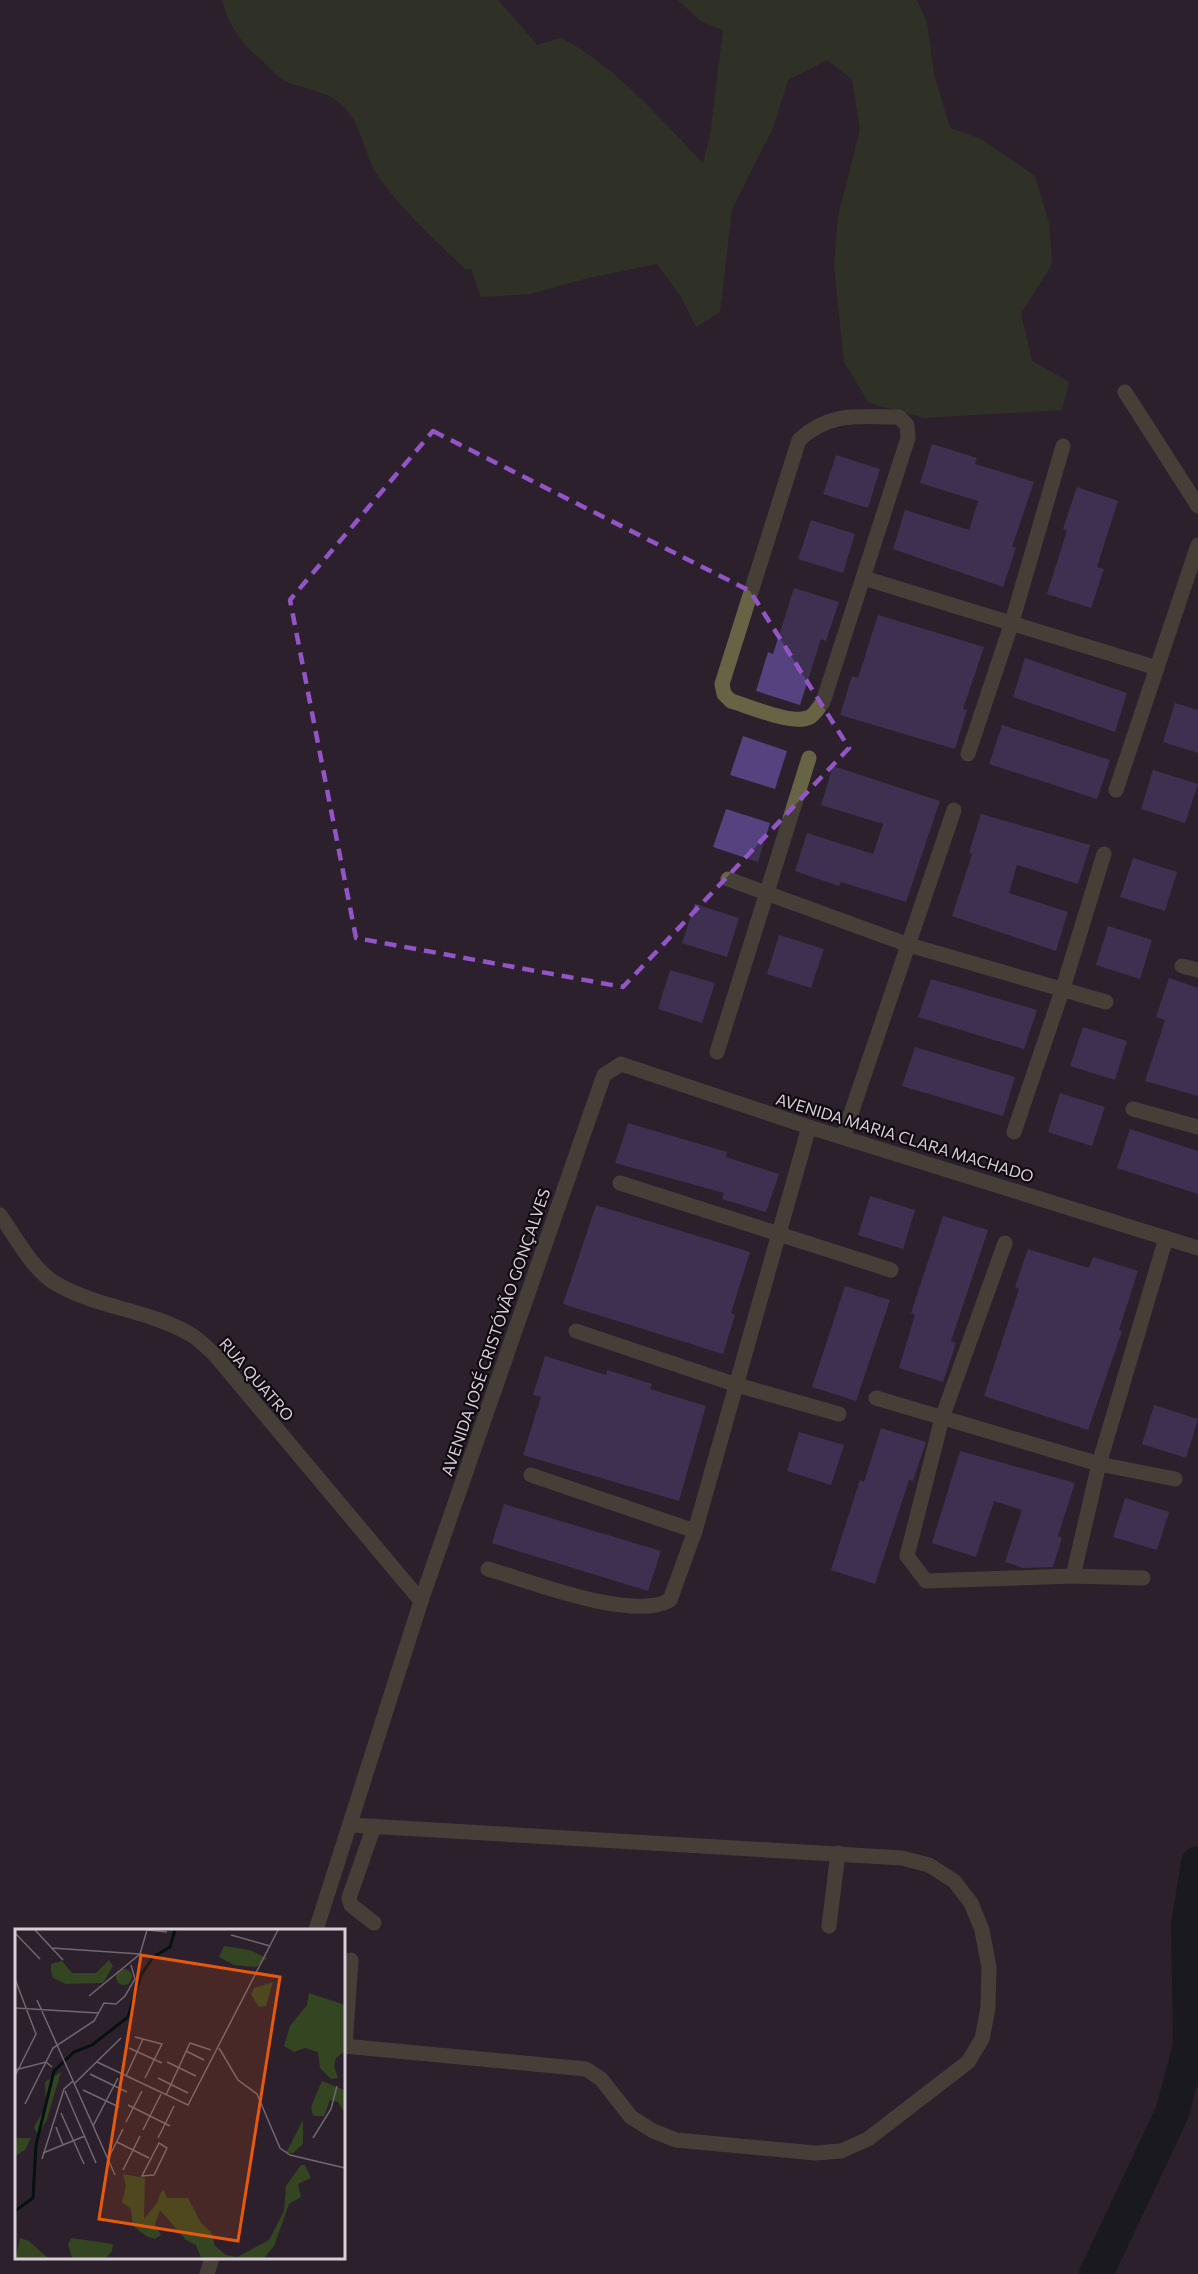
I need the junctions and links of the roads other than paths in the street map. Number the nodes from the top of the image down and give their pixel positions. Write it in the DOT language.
graph roads {
  1 [pos="1125,392"];
  2 [pos="1063,446"];
  3 [pos="1198,506"];
  4 [pos="1198,545"];
  5 [pos="864,578"];
  6 [pos="1012,622"];
  7 [pos="1156,668"];
  8 [pos="968,754"];
  9 [pos="809,758"];
  10 [pos="1116,790"];
  11 [pos="954,810"];
  12 [pos="1104,854"];
  13 [pos="728,879"];
  14 [pos="765,892"];
  15 [pos="909,945"];
  16 [pos="1182,966"];
  17 [pos="1198,970"];
  18 [pos="1063,988"];
  19 [pos="1106,1002"];
  20 [pos="717,1052"];
  21 [pos="604,1075"];
  22 [pos="1133,1109"];
  23 [pos="809,1127"];
  24 [pos="1198,1127"];
  25 [pos="1014,1132"];
  26 [pos="843,1137"];
  27 [pos="620,1183"];
  28 [pos="0,1215"];
  29 [pos="780,1234"];
  30 [pos="1166,1238"];
  31 [pos="1005,1243"];
  32 [pos="1198,1248"];
  33 [pos="891,1270"];
  34 [pos="576,1331"];
  35 [pos="737,1384"];
  36 [pos="876,1398"];
  37 [pos="839,1414"];
  38 [pos="942,1418"];
  39 [pos="1100,1464"];
  40 [pos="531,1475"];
  41 [pos="1175,1479"];
  42 [pos="694,1531"];
  43 [pos="488,1569"];
  44 [pos="1072,1576"];
  45 [pos="1143,1578"];
  46 [pos="421,1601"];
  47 [pos="350,1825"];
  48 [pos="374,1827"];
  49 [pos="838,1852"];
  50 [pos="374,1923"];
  51 [pos="829,1926"];
  52 [pos="316,1929"];
  53 [pos="351,1960"];
  54 [pos="345,2035"];
  55 [pos="345,2047"];
  56 [pos="212,2259"];
  57 [pos="207,2274"];
  1 -- 3 [label="street"];
  2 -- 6 [label="street"];
  4 -- 7 [label="street"];
  5 -- 5 [label="street"];
  5 -- 6 [label="street"];
  6 -- 7 [label="street"];
  6 -- 8 [label="street"];
  7 -- 10 [label="street"];
  9 -- 14 [label="street"];
  11 -- 15 [label="street"];
  12 -- 18 [label="street"];
  13 -- 14 [label="street"];
  14 -- 15 [label="street"];
  14 -- 20 [label="street"];
  15 -- 18 [label="street"];
  15 -- 26 [label="street"];
  16 -- 17 [label="street"];
  18 -- 19 [label="street"];
  18 -- 25 [label="street"];
  21 -- 23 [label="street, AVENIDA MARIA CLARA MACHADO"];
  21 -- 46 [label="street, AVENIDA JOSÉ CRISTÓVÃO GONÇALVES"];
  22 -- 24 [label="street"];
  23 -- 26 [label="street, AVENIDA MARIA CLARA MACHADO"];
  23 -- 29 [label="street"];
  26 -- 30 [label="street, AVENIDA MARIA CLARA MACHADO"];
  27 -- 29 [label="street"];
  28 -- 46 [label="street, RUA QUATRO"];
  29 -- 33 [label="street"];
  29 -- 35 [label="street"];
  30 -- 32 [label="street, AVENIDA MARIA CLARA MACHADO"];
  30 -- 39 [label="street"];
  31 -- 38 [label="street"];
  34 -- 35 [label="street"];
  35 -- 37 [label="street"];
  35 -- 42 [label="street"];
  36 -- 38 [label="street"];
  38 -- 39 [label="street"];
  38 -- 44 [label="street"];
  39 -- 41 [label="street"];
  39 -- 44 [label="street"];
  40 -- 42 [label="street"];
  42 -- 43 [label="street"];
  44 -- 45 [label="street"];
  46 -- 47 [label="street, AVENIDA JOSÉ CRISTÓVÃO GONÇALVES"];
  47 -- 48 [label="street"];
  47 -- 52 [label="street, AVENIDA JOSÉ CRISTÓVÃO GONÇALVES"];
  48 -- 49 [label="street"];
  48 -- 50 [label="street"];
  49 -- 51 [label="street"];
  49 -- 55 [label="street"];
  53 -- 54 [label="street"];
  56 -- 57 [label="street"];
}
